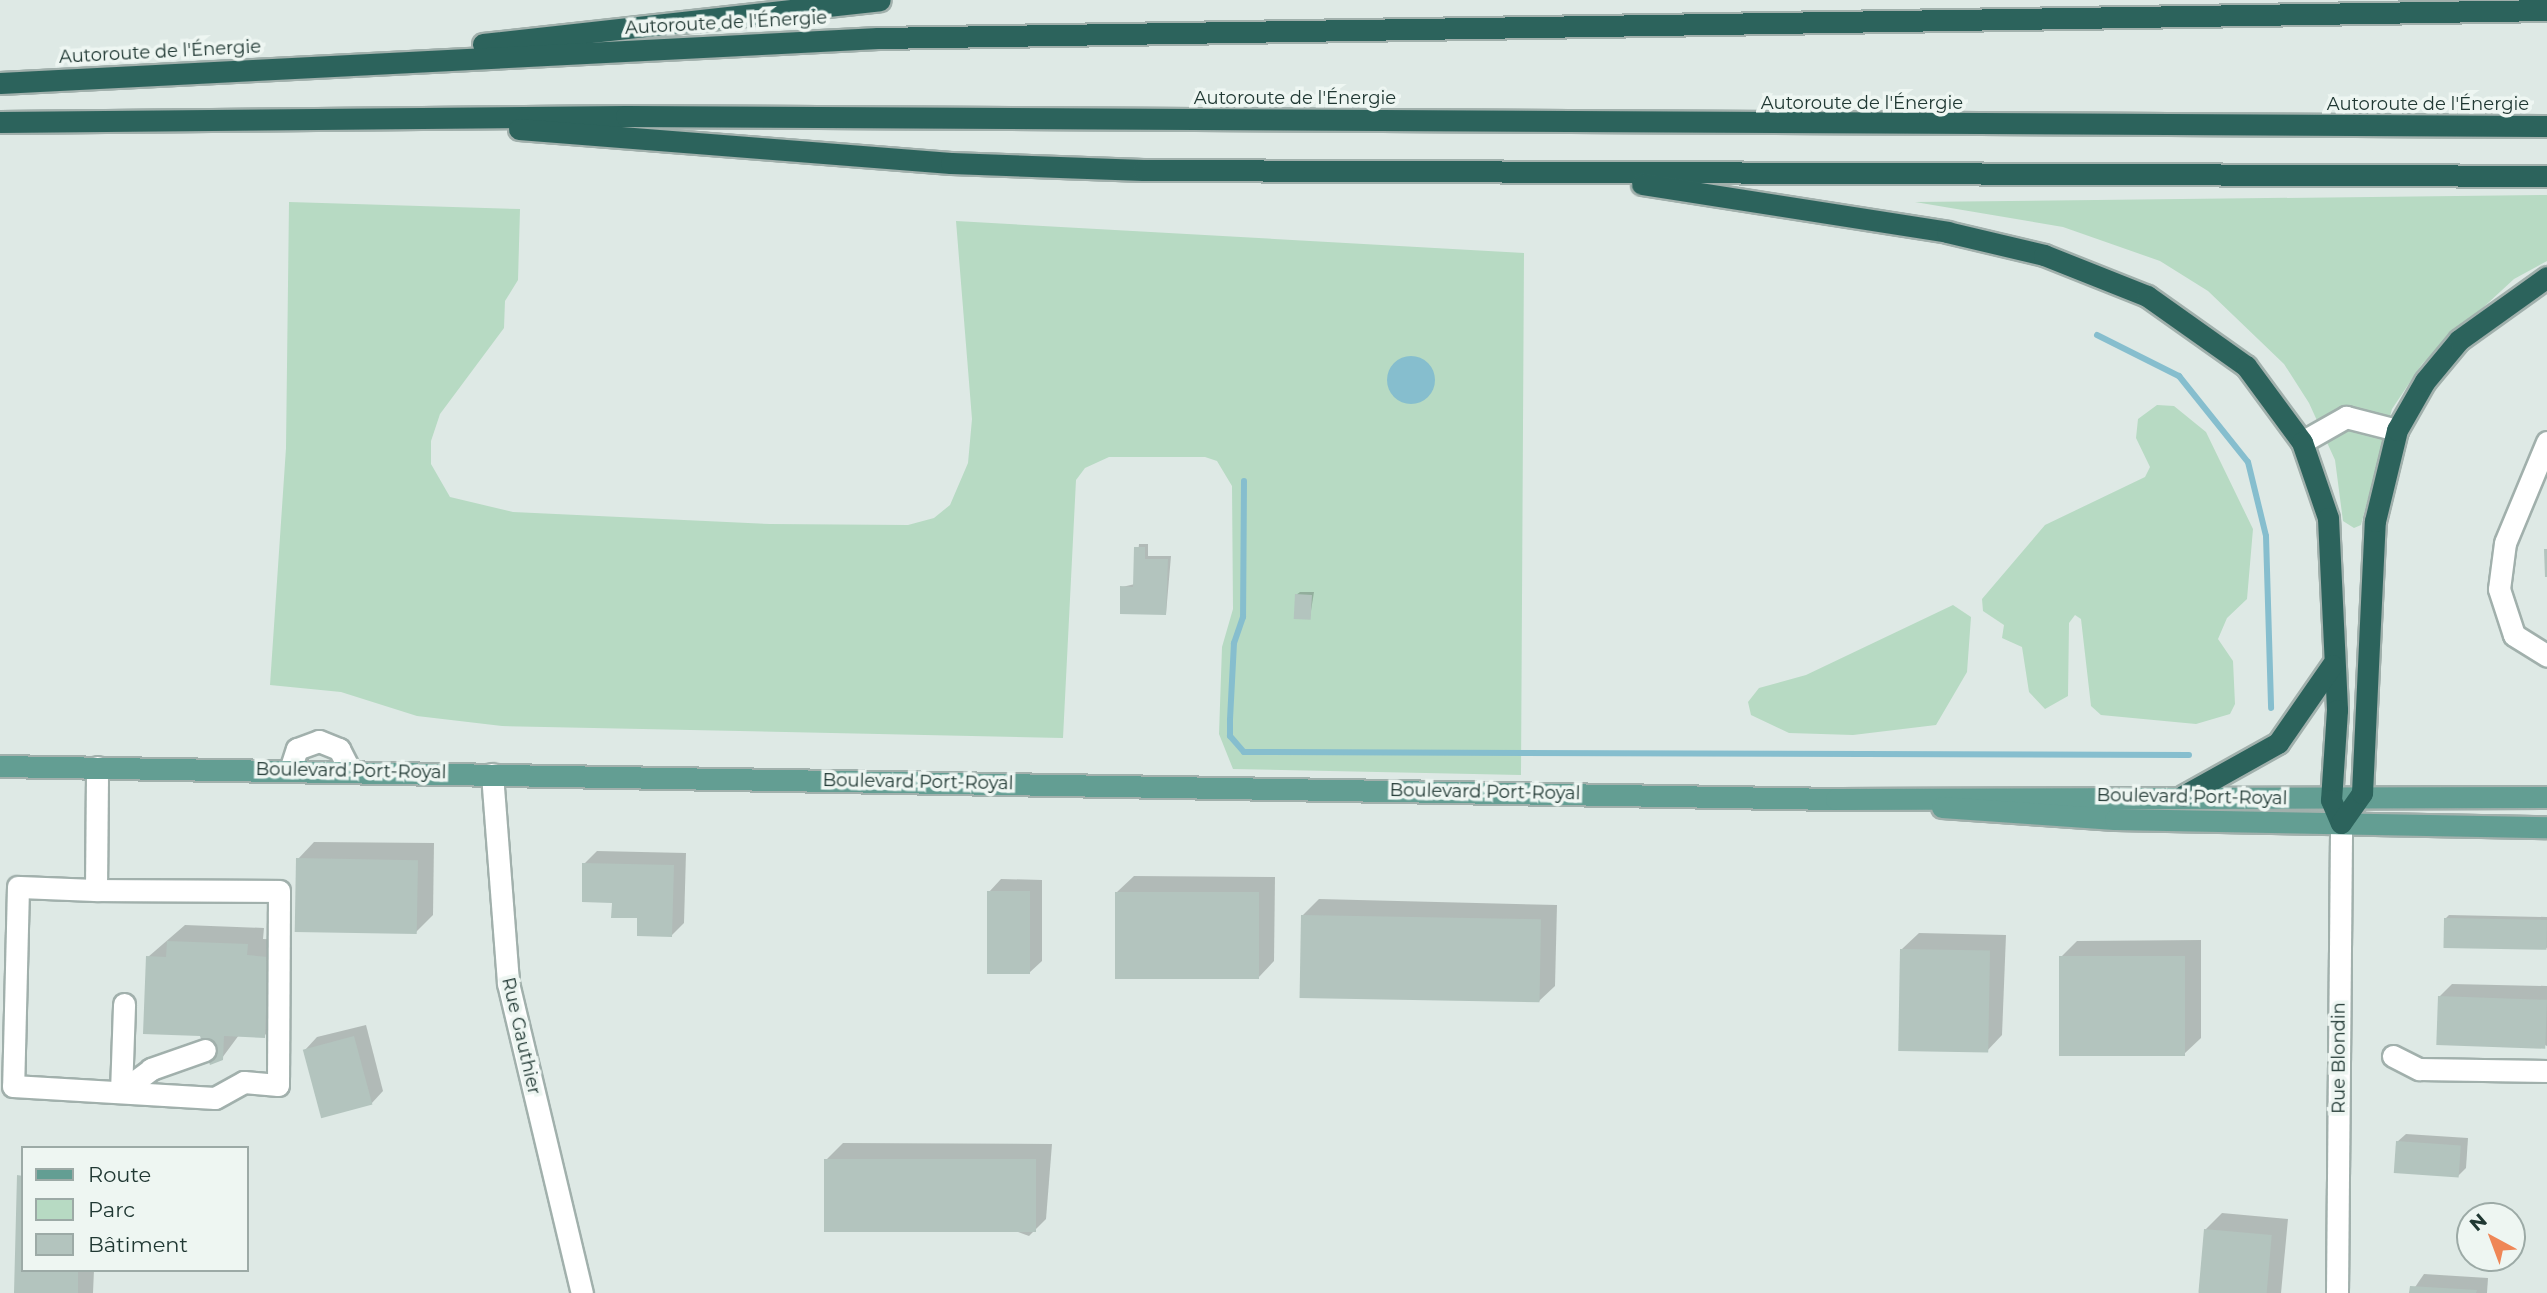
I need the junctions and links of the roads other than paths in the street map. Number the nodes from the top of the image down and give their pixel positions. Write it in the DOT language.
graph roads {
  1 [pos="880,0"];
  2 [pos="2547,10"];
  3 [pos="269,68"];
  4 [pos="0,83"];
  5 [pos="356,117"];
  6 [pos="0,122"];
  7 [pos="2547,126"];
  8 [pos="1584,174"];
  9 [pos="2547,176"];
  10 [pos="2547,277"];
  11 [pos="2397,430"];
  12 [pos="2302,442"];
  13 [pos="2547,442"];
  14 [pos="2547,656"];
  15 [pos="2332,665"];
  16 [pos="0,766"];
  17 [pos="97,767"];
  18 [pos="290,770"];
  19 [pos="350,771"];
  20 [pos="492,774"];
  21 [pos="2362,793"];
  22 [pos="2183,796"];
  23 [pos="2547,796"];
  24 [pos="1836,799"];
  25 [pos="2331,800"];
  26 [pos="2341,823"];
  27 [pos="2547,827"];
  28 [pos="96,890"];
  29 [pos="124,1004"];
  30 [pos="205,1050"];
  31 [pos="2393,1056"];
  32 [pos="2547,1070"];
  33 [pos="121,1093"];
  34 [pos="582,1293"];
  35 [pos="2337,1293"];
  1 -- 3 [label="highway"];
  2 -- 3 [label="highway, Autoroute de l'Énergie"];
  3 -- 4 [label="highway, Autoroute de l'Énergie"];
  5 -- 6 [label="highway, Autoroute de l'Énergie"];
  5 -- 7 [label="highway, Autoroute de l'Énergie"];
  5 -- 8 [label="highway"];
  8 -- 9 [label="highway"];
  8 -- 12 [label="highway"];
  10 -- 11 [label="highway"];
  11 -- 12 [label="street"];
  11 -- 21 [label="highway"];
  12 -- 15 [label="highway"];
  13 -- 14 [label="street"];
  15 -- 22 [label="highway"];
  15 -- 25 [label="highway"];
  16 -- 17 [label="main road, Boulevard Port-Royal"];
  17 -- 18 [label="main road, Boulevard Port-Royal"];
  17 -- 28 [label="street"];
  18 -- 19 [label="main road, Boulevard Port-Royal"];
  18 -- 19 [label="street"];
  19 -- 20 [label="main road, Boulevard Port-Royal"];
  20 -- 24 [label="main road, Boulevard Port-Royal"];
  20 -- 34 [label="street, Rue Gauthier"];
  21 -- 23 [label="main road, Boulevard Port-Royal"];
  21 -- 25 [label="main road, Boulevard Port-Royal"];
  21 -- 26 [label="highway"];
  22 -- 24 [label="main road, Boulevard Port-Royal"];
  22 -- 25 [label="main road, Boulevard Port-Royal"];
  24 -- 26 [label="main road, Boulevard Port-Royal"];
  25 -- 26 [label="highway"];
  26 -- 27 [label="main road, Boulevard Port-Royal"];
  26 -- 35 [label="street, Rue Blondin"];
  28 -- 33 [label="street"];
  28 -- 33 [label="street"];
  29 -- 33 [label="street"];
  30 -- 33 [label="street"];
  31 -- 32 [label="street"];
}
